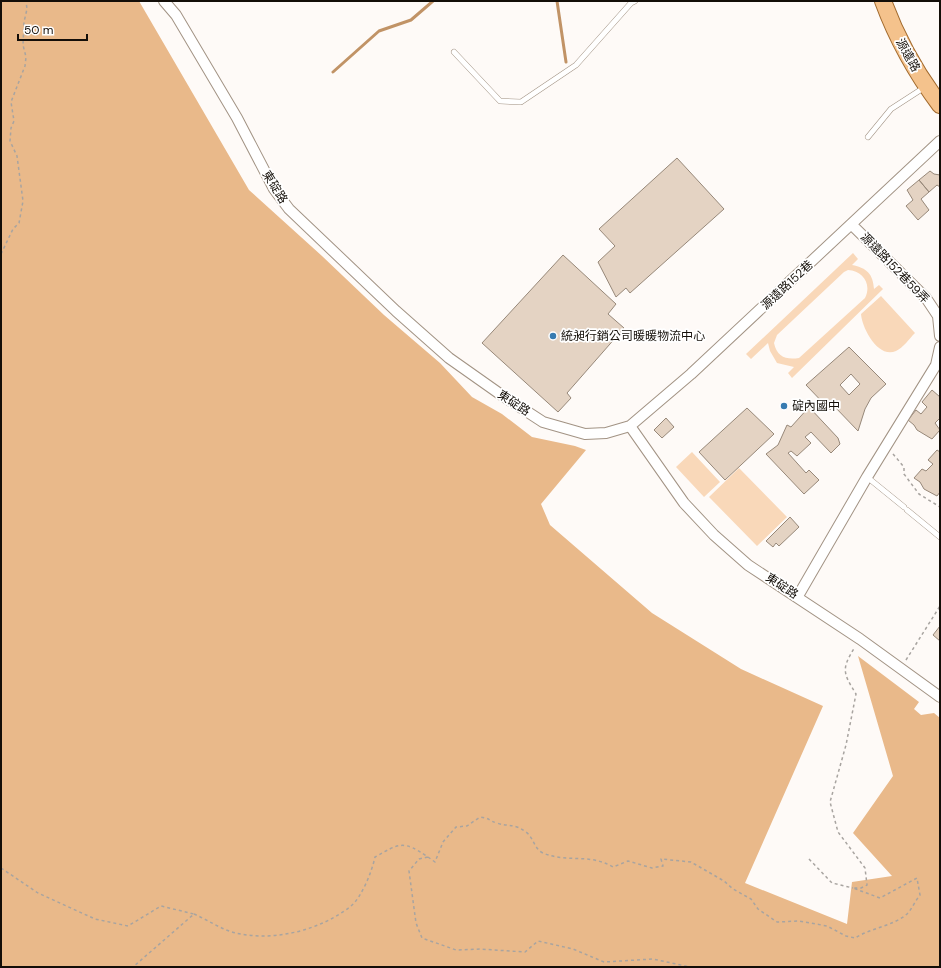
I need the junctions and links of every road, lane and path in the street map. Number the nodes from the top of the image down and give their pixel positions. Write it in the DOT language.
graph roads {
  1 [pos="26,1"];
  2 [pos="164,1"];
  3 [pos="634,1"];
  4 [pos="883,1"];
  5 [pos="890,1"];
  6 [pos="454,52"];
  7 [pos="933,91"];
  8 [pos="940,105"];
  9 [pos="868,137"];
  10 [pos="940,141"];
  11 [pos="852,225"];
  12 [pos="1,254"];
  13 [pos="940,336"];
  14 [pos="940,347"];
  15 [pos="630,426"];
  16 [pos="891,453"];
  17 [pos="867,477"];
  18 [pos="940,507"];
  19 [pos="940,537"];
  20 [pos="798,596"];
  21 [pos="940,606"];
  22 [pos="860,639"];
  23 [pos="901,668"];
  24 [pos="940,697"];
  25 [pos="428,857"];
  26 [pos="809,859"];
  27 [pos="1,868"];
  28 [pos="853,888"];
  29 [pos="194,914"];
  30 [pos="133,967"];
  31 [pos="690,967"];
  1 -- 12 [label="path"];
  2 -- 15 [label="street, 東碇路"];
  3 -- 6 [label="lane"];
  4 -- 7 [label="main road, 源遠路"];
  5 -- 7 [label="main road, 源遠路"];
  7 -- 8 [label="main road, 源遠路"];
  7 -- 9 [label="lane"];
  10 -- 11 [label="street, 源遠路152巷"];
  11 -- 13 [label="street, 源遠路152巷59弄"];
  11 -- 15 [label="street, 源遠路152巷"];
  14 -- 17 [label="street"];
  15 -- 20 [label="street, 東碇路"];
  16 -- 18 [label="path"];
  17 -- 19 [label="lane"];
  17 -- 20 [label="street"];
  20 -- 22 [label="street, 東碇路"];
  21 -- 23 [label="path"];
  22 -- 23 [label="street, 東碇路"];
  22 -- 28 [label="path"];
  23 -- 24 [label="street, 東碇路"];
  25 -- 28 [label="path"];
  25 -- 29 [label="path"];
  25 -- 31 [label="path"];
  26 -- 28 [label="path"];
  27 -- 29 [label="path"];
  29 -- 30 [label="path"];
}
